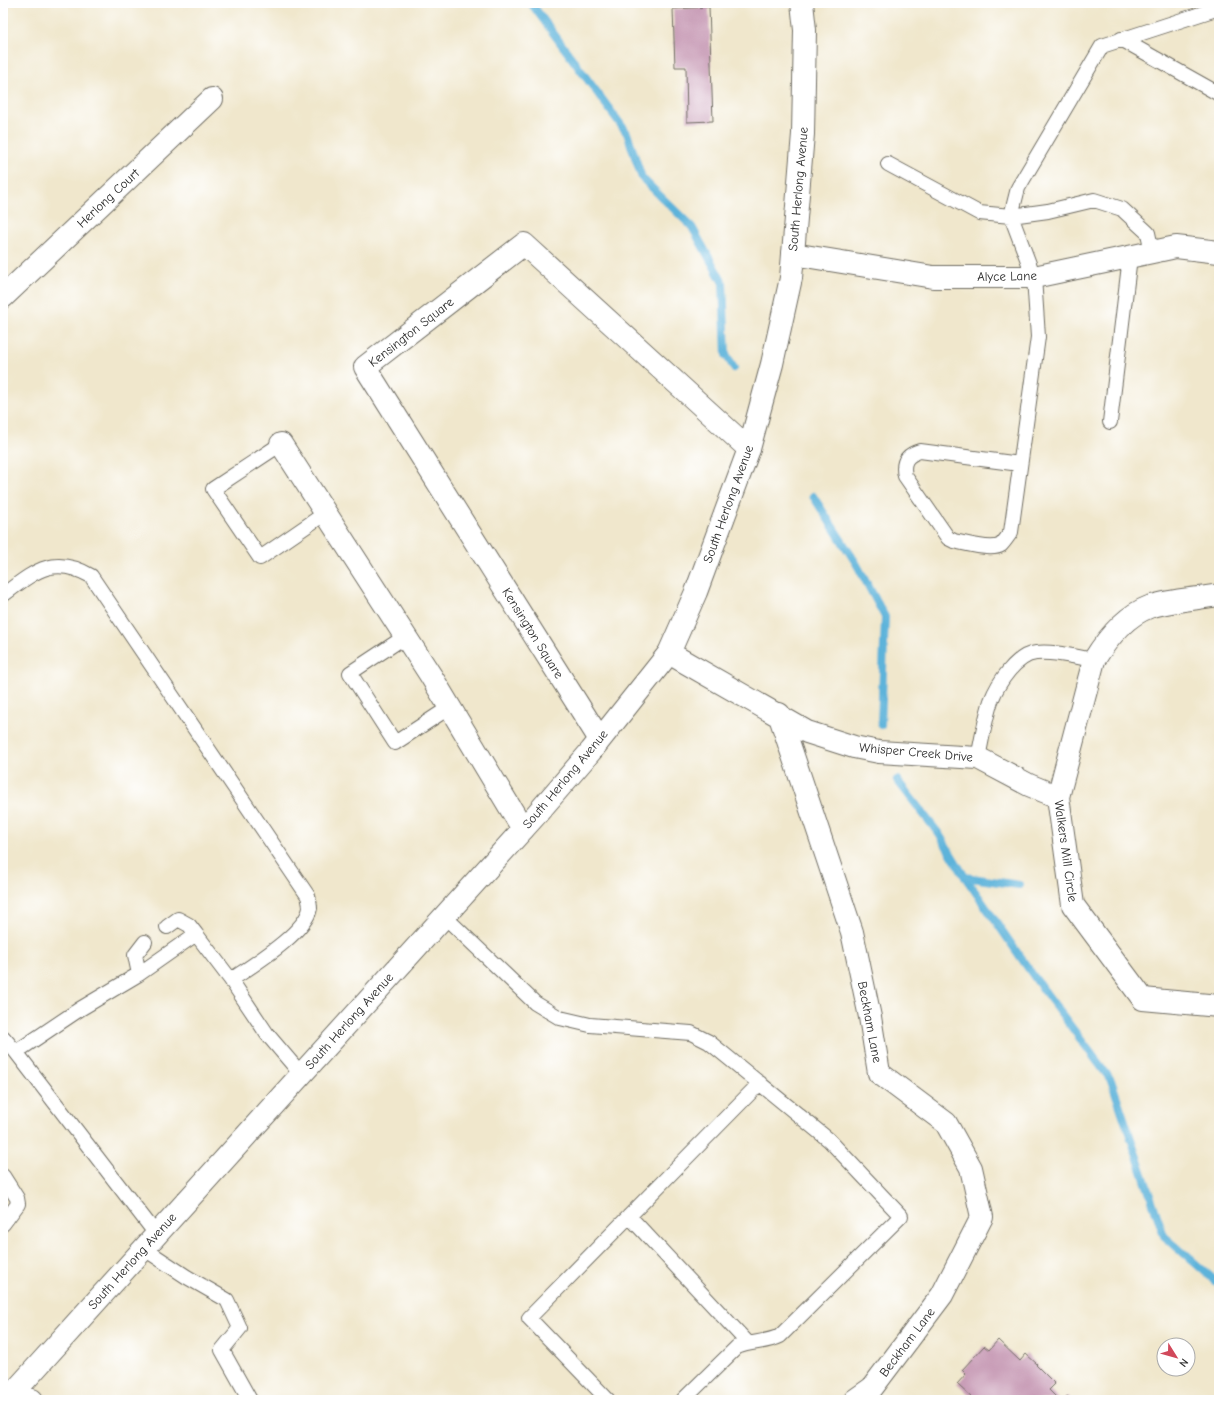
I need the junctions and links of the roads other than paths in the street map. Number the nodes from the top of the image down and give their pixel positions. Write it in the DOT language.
graph roads {
  1 [pos="802,3"];
  2 [pos="1219,8"];
  3 [pos="1121,39"];
  4 [pos="1219,94"];
  5 [pos="212,99"];
  6 [pos="888,164"];
  7 [pos="1011,216"];
  8 [pos="1152,252"];
  9 [pos="1219,252"];
  10 [pos="793,254"];
  11 [pos="1130,257"];
  12 [pos="1034,277"];
  13 [pos="4,295"];
  14 [pos="1110,422"];
  15 [pos="281,444"];
  16 [pos="749,449"];
  17 [pos="1020,464"];
  18 [pos="327,512"];
  19 [pos="3,594"];
  20 [pos="1219,595"];
  21 [pos="406,636"];
  22 [pos="669,653"];
  23 [pos="1094,660"];
  24 [pos="450,707"];
  25 [pos="779,714"];
  26 [pos="599,738"];
  27 [pos="978,758"];
  28 [pos="1058,797"];
  29 [pos="523,829"];
  30 [pos="444,916"];
  31 [pos="167,927"];
  32 [pos="196,934"];
  33 [pos="145,942"];
  34 [pos="139,974"];
  35 [pos="231,980"];
  36 [pos="1219,1006"];
  37 [pos="3,1037"];
  38 [pos="16,1052"];
  39 [pos="301,1074"];
  40 [pos="760,1083"];
  41 [pos="3,1176"];
  42 [pos="629,1216"];
  43 [pos="3,1224"];
  44 [pos="150,1241"];
  45 [pos="747,1342"];
  46 [pos="871,1396"];
  47 [pos="9,1397"];
  48 [pos="32,1400"];
  49 [pos="250,1400"];
  50 [pos="608,1400"];
  51 [pos="684,1400"];
  1 -- 10 [label="street, South Herlong Avenue"];
  2 -- 3 [label="lane"];
  3 -- 4 [label="lane"];
  3 -- 7 [label="lane"];
  5 -- 13 [label="street, Herlong Court"];
  6 -- 7 [label="lane"];
  7 -- 8 [label="lane"];
  7 -- 12 [label="lane"];
  8 -- 9 [label="street, Alyce Lane"];
  8 -- 11 [label="street, Alyce Lane"];
  10 -- 12 [label="street, Alyce Lane"];
  10 -- 16 [label="street, South Herlong Avenue"];
  11 -- 12 [label="street, Alyce Lane"];
  11 -- 14 [label="lane"];
  12 -- 17 [label="lane"];
  15 -- 18 [label="street"];
  15 -- 18 [label="lane"];
  16 -- 22 [label="street, South Herlong Avenue"];
  16 -- 26 [label="street, Kensington Square"];
  17 -- 17 [label="lane"];
  18 -- 21 [label="street"];
  19 -- 35 [label="lane"];
  20 -- 23 [label="street, Walkers Mill Circle"];
  21 -- 24 [label="street"];
  21 -- 24 [label="lane"];
  22 -- 25 [label="street, Whisper Creek Drive"];
  22 -- 26 [label="street, South Herlong Avenue"];
  23 -- 27 [label="lane"];
  23 -- 28 [label="street, Walkers Mill Circle"];
  24 -- 29 [label="street"];
  25 -- 27 [label="street, Whisper Creek Drive"];
  25 -- 46 [label="street, Beckham Lane"];
  26 -- 29 [label="street, South Herlong Avenue"];
  27 -- 28 [label="street, Whisper Creek Drive"];
  28 -- 36 [label="street, Walkers Mill Circle"];
  29 -- 30 [label="street, South Herlong Avenue"];
  30 -- 39 [label="street, South Herlong Avenue"];
  30 -- 40 [label="lane"];
  31 -- 32 [label="lane"];
  32 -- 34 [label="lane"];
  32 -- 35 [label="lane"];
  33 -- 34 [label="lane"];
  34 -- 38 [label="lane"];
  35 -- 39 [label="lane"];
  37 -- 38 [label="lane"];
  38 -- 44 [label="lane"];
  39 -- 44 [label="street, South Herlong Avenue"];
  40 -- 42 [label="lane"];
  40 -- 45 [label="lane"];
  41 -- 43 [label="lane"];
  42 -- 45 [label="lane"];
  42 -- 50 [label="lane"];
  44 -- 47 [label="street, South Herlong Avenue"];
  44 -- 49 [label="lane"];
  45 -- 51 [label="lane"];
  47 -- 48 [label="street"];
}
